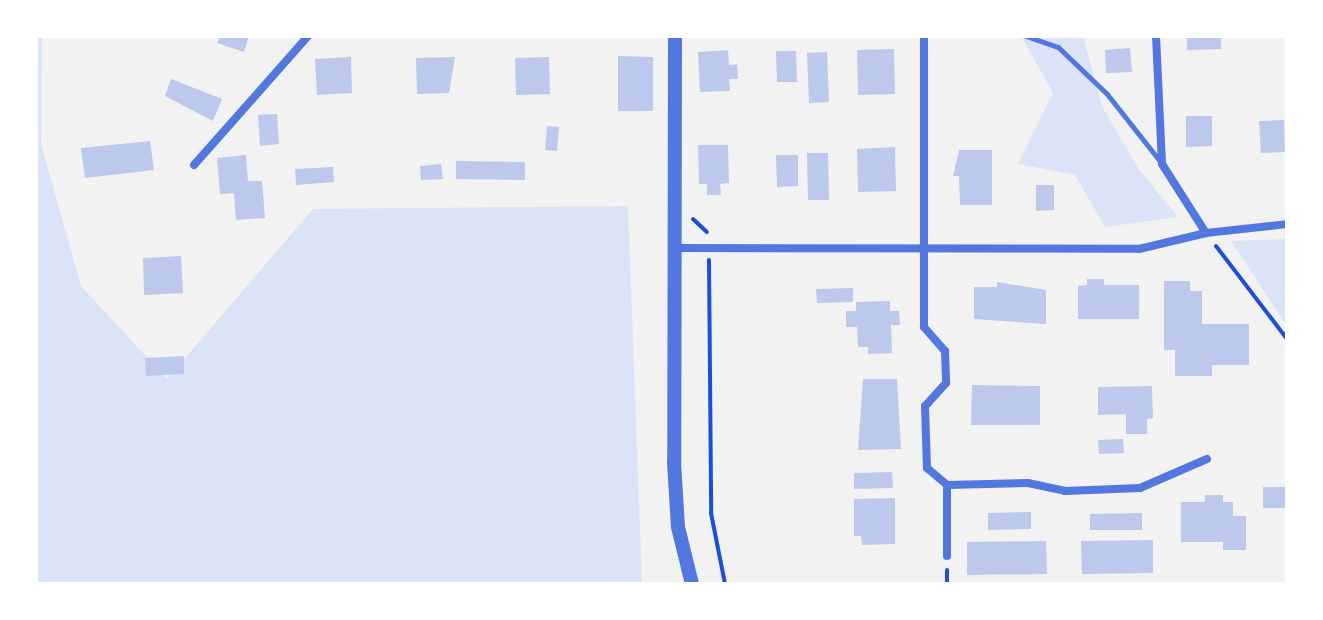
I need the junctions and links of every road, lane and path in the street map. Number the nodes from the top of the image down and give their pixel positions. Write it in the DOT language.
graph roads {
  1 [pos="308,36"];
  2 [pos="675,36"];
  3 [pos="924,36"];
  4 [pos="1026,36"];
  5 [pos="1156,36"];
  6 [pos="1162,164"];
  7 [pos="194,165"];
  8 [pos="1287,224"];
  9 [pos="1206,233"];
  10 [pos="709,247"];
  11 [pos="676,248"];
  12 [pos="923,249"];
  13 [pos="1287,339"];
  14 [pos="1207,459"];
  15 [pos="947,485"];
  16 [pos="947,556"];
  17 [pos="692,584"];
  18 [pos="725,584"];
  1 -- 7 [label="street"];
  2 -- 11 [label="street"];
  3 -- 12 [label="street"];
  4 -- 6 [label="lane"];
  5 -- 6 [label="street"];
  6 -- 9 [label="street"];
  8 -- 9 [label="street"];
  9 -- 12 [label="street"];
  9 -- 13 [label="path"];
  10 -- 11 [label="street"];
  10 -- 12 [label="street"];
  10 -- 18 [label="path"];
  11 -- 17 [label="street"];
  12 -- 15 [label="street"];
  14 -- 15 [label="street"];
  15 -- 16 [label="street"];
}
